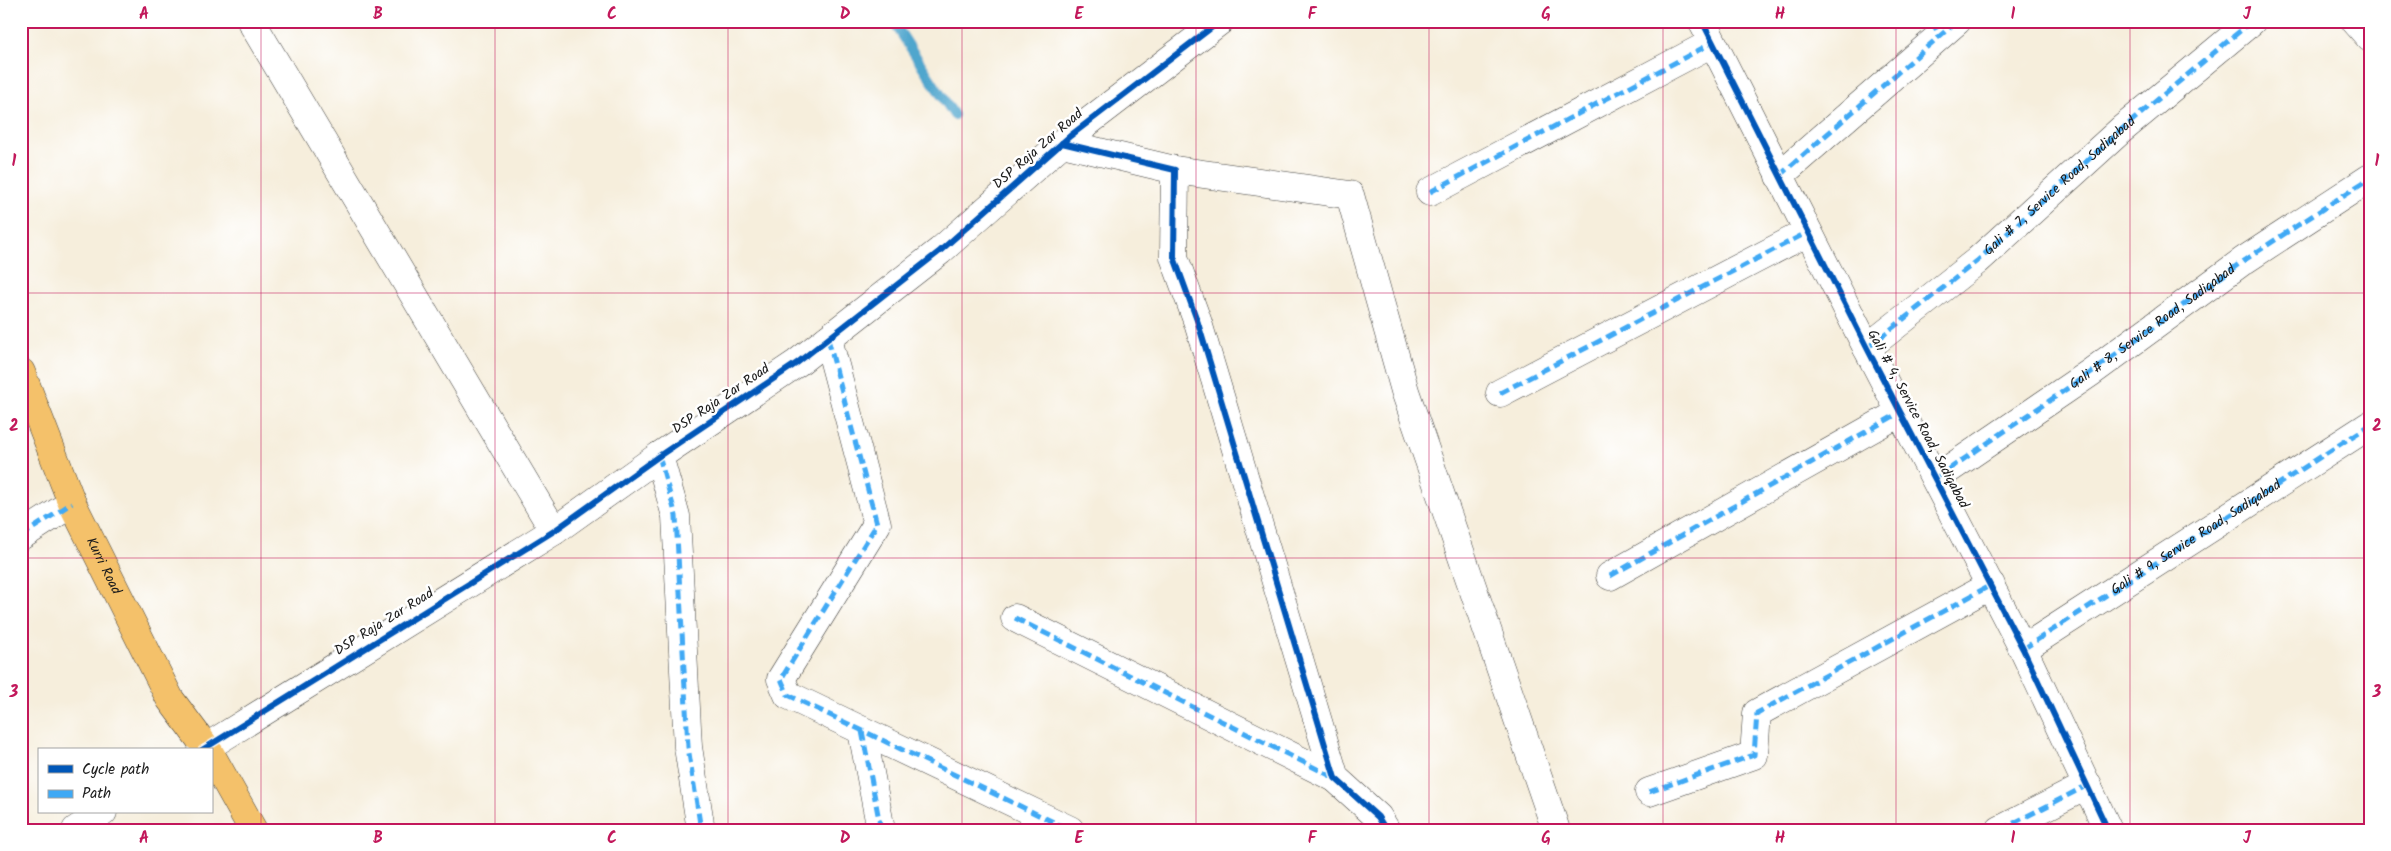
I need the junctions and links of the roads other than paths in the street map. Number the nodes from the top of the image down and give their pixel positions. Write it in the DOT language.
graph roads {
  1 [pos="251,21"];
  2 [pos="1220,21"];
  3 [pos="2252,21"];
  4 [pos="1943,27"];
  5 [pos="1707,32"];
  6 [pos="1062,143"];
  7 [pos="1175,170"];
  8 [pos="1779,176"];
  9 [pos="2370,178"];
  10 [pos="1430,192"];
  11 [pos="1808,232"];
  12 [pos="828,339"];
  13 [pos="1867,348"];
  14 [pos="21,372"];
  15 [pos="1500,393"];
  16 [pos="1901,412"];
  17 [pos="2370,424"];
  18 [pos="659,456"];
  19 [pos="1936,478"];
  20 [pos="72,502"];
  21 [pos="554,531"];
  22 [pos="21,536"];
  23 [pos="1610,576"];
  24 [pos="1991,585"];
  25 [pos="1015,618"];
  26 [pos="2023,649"];
  27 [pos="862,731"];
  28 [pos="206,748"];
  29 [pos="210,748"];
  30 [pos="212,759"];
  31 [pos="1335,778"];
  32 [pos="2088,785"];
  33 [pos="1648,792"];
  34 [pos="100,814"];
  35 [pos="76,830"];
  36 [pos="253,830"];
  37 [pos="701,830"];
  38 [pos="881,830"];
  39 [pos="1070,830"];
  40 [pos="1386,830"];
  41 [pos="1556,830"];
  42 [pos="2000,830"];
  43 [pos="2108,830"];
  1 -- 21 [label="street"];
  2 -- 6 [label="street, DSP Raja Zar Road"];
  3 -- 13 [label="street, Gali # 7, Service Road, Sadiqabad"];
  4 -- 8 [label="street"];
  5 -- 8 [label="street, Gali # 4, Service Road, Sadiqabad"];
  5 -- 10 [label="street"];
  6 -- 7 [label="street"];
  6 -- 12 [label="street, DSP Raja Zar Road"];
  7 -- 31 [label="street"];
  7 -- 41 [label="street"];
  8 -- 11 [label="street, Gali # 4, Service Road, Sadiqabad"];
  9 -- 19 [label="street, Gali # 8, Service Road, Sadiqabad"];
  11 -- 13 [label="street, Gali # 4, Service Road, Sadiqabad"];
  11 -- 15 [label="street"];
  12 -- 18 [label="street, DSP Raja Zar Road"];
  12 -- 27 [label="street"];
  13 -- 16 [label="street, Gali # 4, Service Road, Sadiqabad"];
  14 -- 20 [label="main road, Kurri Road"];
  16 -- 19 [label="street, Gali # 4, Service Road, Sadiqabad"];
  16 -- 23 [label="street"];
  17 -- 26 [label="street, Gali # 9, Service Road, Sadiqabad"];
  18 -- 21 [label="street, DSP Raja Zar Road"];
  18 -- 37 [label="street"];
  19 -- 24 [label="street, Gali # 4, Service Road, Sadiqabad"];
  20 -- 22 [label="street"];
  20 -- 28 [label="main road, Kurri Road"];
  21 -- 29 [label="street, DSP Raja Zar Road"];
  24 -- 26 [label="street, Gali # 4, Service Road, Sadiqabad"];
  24 -- 33 [label="street"];
  25 -- 31 [label="street"];
  26 -- 32 [label="street, Gali # 4, Service Road, Sadiqabad"];
  27 -- 38 [label="street"];
  27 -- 39 [label="street"];
  30 -- 36 [label="main road, Kurri Road"];
  31 -- 40 [label="street"];
  32 -- 42 [label="street"];
  32 -- 43 [label="street, Gali # 4, Service Road, Sadiqabad"];
  34 -- 35 [label="street"];
}
